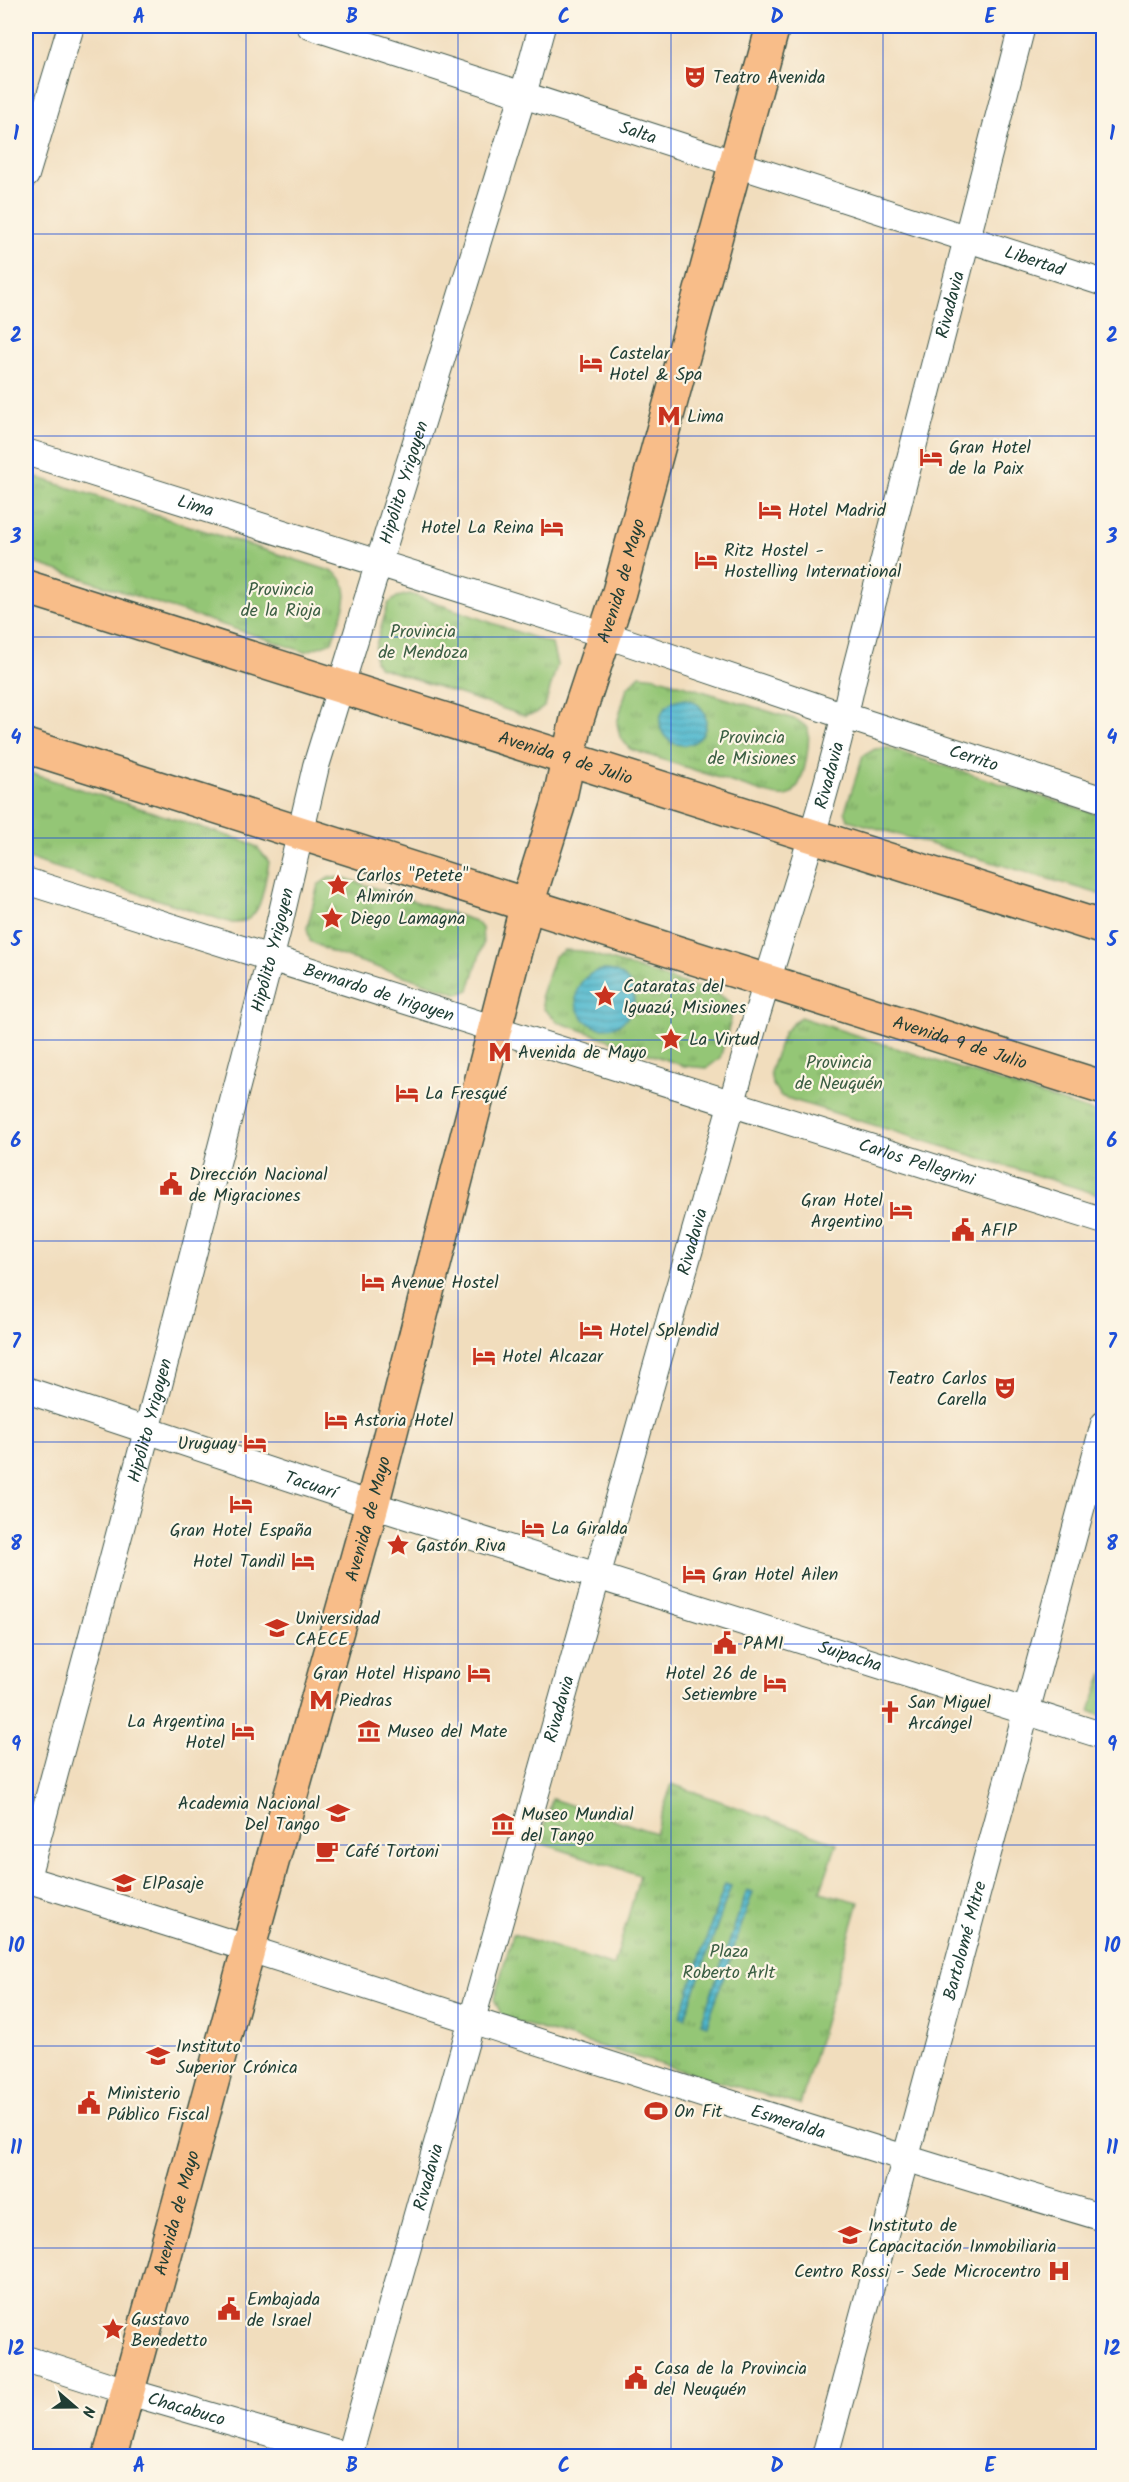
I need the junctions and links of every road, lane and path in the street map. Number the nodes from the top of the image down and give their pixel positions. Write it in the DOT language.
graph roads {
  1 [pos="71,26"];
  2 [pos="310,26"];
  3 [pos="542,26"];
  4 [pos="773,26"];
  5 [pos="1022,26"];
  6 [pos="523,95"];
  7 [pos="736,164"];
  8 [pos="26,175"];
  9 [pos="967,240"];
  10 [pos="1104,283"];
  11 [pos="26,452"];
  12 [pos="380,563"];
  13 [pos="26,587"];
  14 [pos="603,634"];
  15 [pos="340,687"];
  16 [pos="845,716"];
  17 [pos="26,746"];
  18 [pos="568,758"];
  19 [pos="1104,800"];
  20 [pos="299,832"];
  21 [pos="812,836"];
  22 [pos="26,881"];
  23 [pos="527,904"];
  24 [pos="1104,928"];
  25 [pos="270,957"];
  26 [pos="768,980"];
  27 [pos="496,1029"];
  28 [pos="1104,1088"];
  29 [pos="733,1102"];
  30 [pos="1104,1221"];
  31 [pos="26,1390"];
  32 [pos="1104,1424"];
  33 [pos="147,1431"];
  34 [pos="372,1505"];
  35 [pos="596,1575"];
  36 [pos="1024,1709"];
  37 [pos="1104,1736"];
  38 [pos="26,1880"];
  39 [pos="249,1947"];
  40 [pos="474,2020"];
  41 [pos="907,2160"];
  42 [pos="1104,2218"];
  43 [pos="26,2359"];
  44 [pos="129,2392"];
  45 [pos="110,2457"];
  46 [pos="348,2457"];
  47 [pos="825,2457"];
  1 -- 8 [label="street"];
  2 -- 6 [label="street, Salta"];
  3 -- 6 [label="street, Hipólito Yrigoyen"];
  4 -- 7 [label="main road, Avenida de Mayo"];
  5 -- 9 [label="street, Rivadavia"];
  6 -- 7 [label="street, Salta"];
  6 -- 12 [label="street, Hipólito Yrigoyen"];
  7 -- 9 [label="street, Salta"];
  7 -- 14 [label="main road, Avenida de Mayo"];
  9 -- 10 [label="street, Libertad"];
  9 -- 16 [label="street, Rivadavia"];
  11 -- 12 [label="street, Lima"];
  12 -- 14 [label="street, Lima"];
  12 -- 15 [label="street, Hipólito Yrigoyen"];
  13 -- 15 [label="main road, Avenida 9 de Julio"];
  14 -- 16 [label="street, Lima"];
  14 -- 18 [label="main road, Avenida de Mayo"];
  15 -- 18 [label="main road, Avenida 9 de Julio"];
  15 -- 20 [label="street, Hipólito Yrigoyen"];
  16 -- 19 [label="street, Cerrito"];
  16 -- 21 [label="street, Rivadavia"];
  17 -- 20 [label="main road, Avenida 9 de Julio"];
  18 -- 21 [label="main road, Avenida 9 de Julio"];
  18 -- 23 [label="main road, Avenida de Mayo"];
  20 -- 23 [label="main road, Avenida 9 de Julio"];
  20 -- 25 [label="street, Hipólito Yrigoyen"];
  21 -- 24 [label="main road, Avenida 9 de Julio"];
  21 -- 26 [label="street, Rivadavia"];
  22 -- 25 [label="street, Bernardo de Irigoyen"];
  23 -- 26 [label="main road, Avenida 9 de Julio"];
  23 -- 27 [label="main road, Avenida de Mayo"];
  25 -- 27 [label="street, Bernardo de Irigoyen"];
  25 -- 33 [label="street, Hipólito Yrigoyen"];
  26 -- 28 [label="main road, Avenida 9 de Julio"];
  26 -- 29 [label="street, Rivadavia"];
  27 -- 29 [label="street, Bernardo de Irigoyen"];
  27 -- 34 [label="main road, Avenida de Mayo"];
  29 -- 30 [label="street, Carlos Pellegrini"];
  29 -- 35 [label="street, Rivadavia"];
  31 -- 33 [label="street, Tacuarí"];
  32 -- 36 [label="street, Bartolomé Mitre"];
  33 -- 34 [label="street, Tacuarí"];
  33 -- 38 [label="street, Hipólito Yrigoyen"];
  34 -- 35 [label="street, Tacuarí"];
  34 -- 39 [label="main road, Avenida de Mayo"];
  35 -- 36 [label="street, Suipacha"];
  35 -- 40 [label="street, Rivadavia"];
  36 -- 37 [label="street, Suipacha"];
  36 -- 41 [label="street, Bartolomé Mitre"];
  38 -- 39 [label="street"];
  39 -- 40 [label="street"];
  39 -- 44 [label="main road, Avenida de Mayo"];
  40 -- 41 [label="street, Esmeralda"];
  40 -- 46 [label="street, Rivadavia"];
  41 -- 42 [label="street, Esmeralda"];
  41 -- 47 [label="street, Bartolomé Mitre"];
  43 -- 44 [label="street, Chacabuco"];
  44 -- 45 [label="main road, Avenida de Mayo"];
  44 -- 46 [label="street, Chacabuco"];
}
